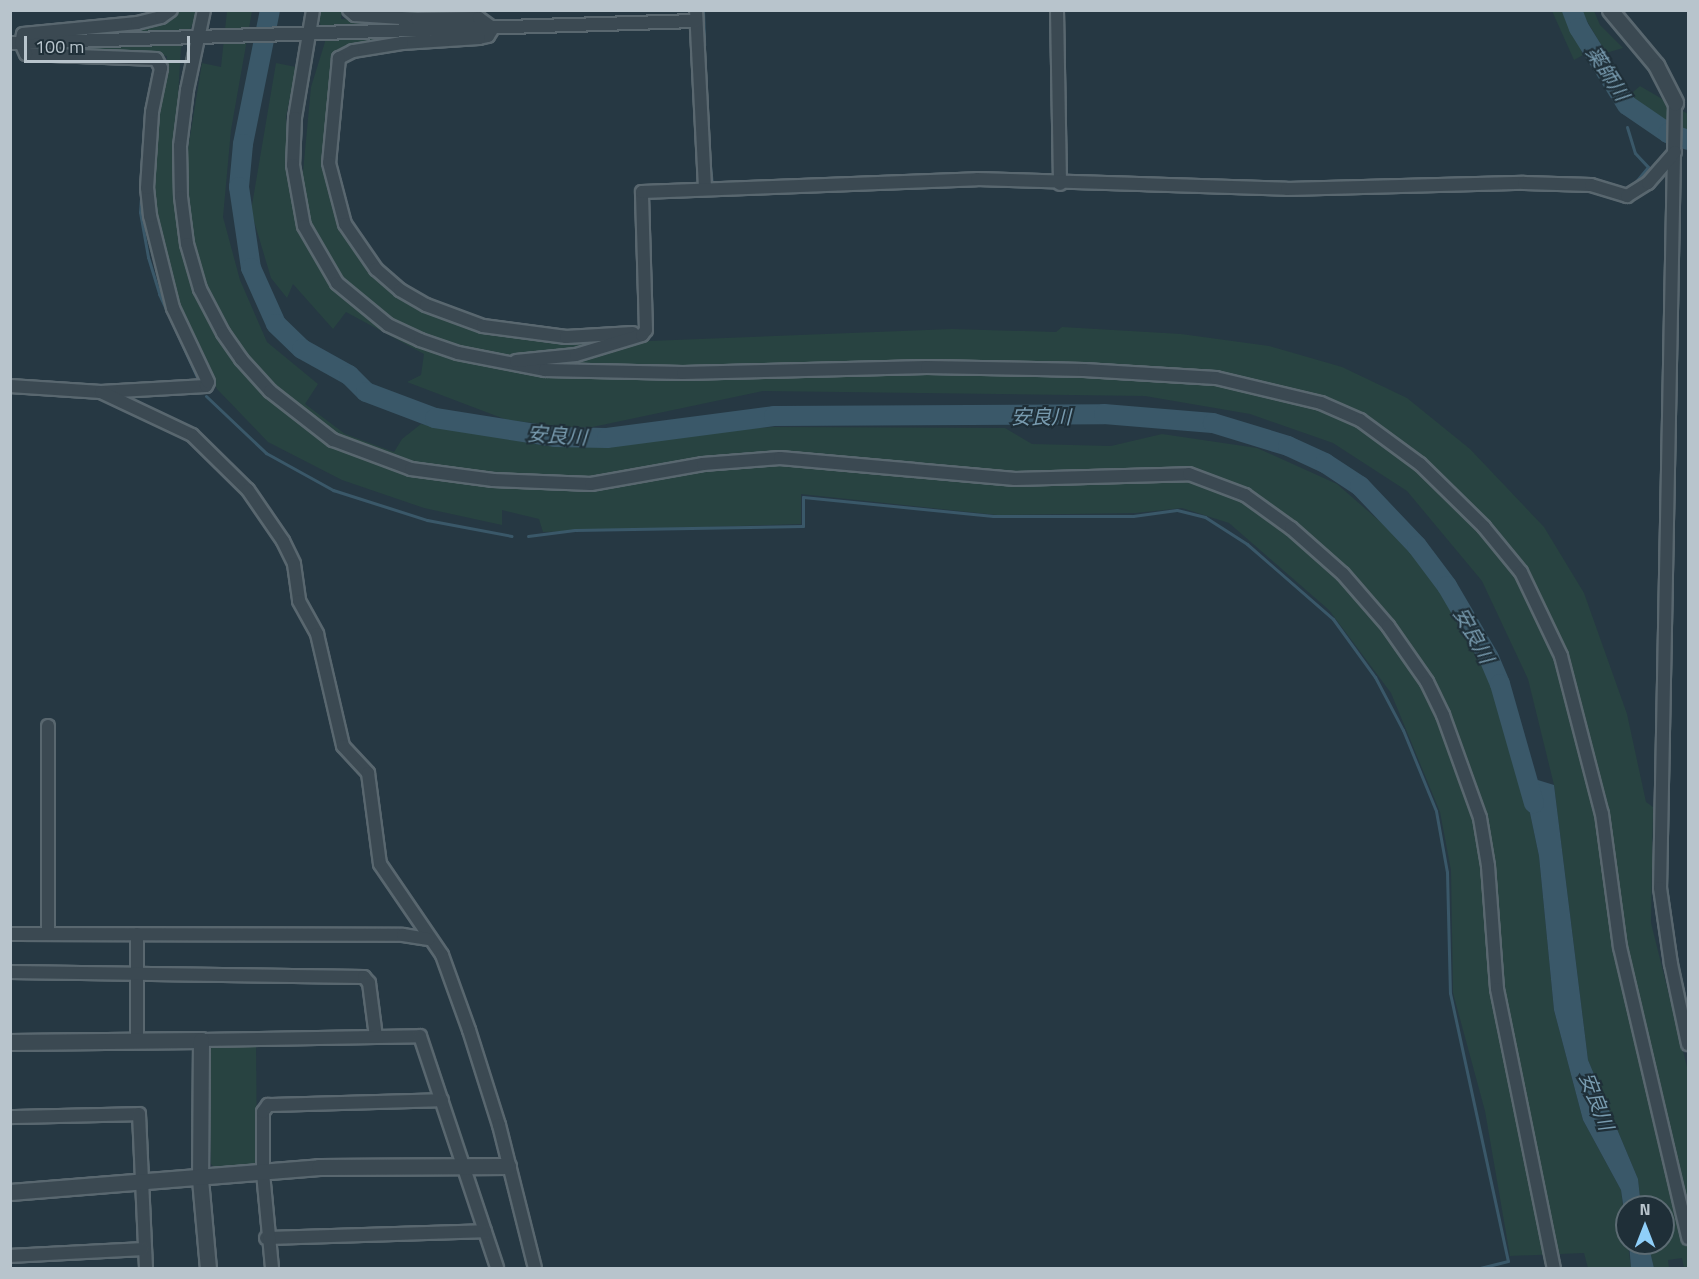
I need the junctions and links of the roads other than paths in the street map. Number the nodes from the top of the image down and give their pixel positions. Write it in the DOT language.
graph roads {
  1 [pos="171,10"];
  2 [pos="204,10"];
  3 [pos="313,10"];
  4 [pos="349,10"];
  5 [pos="1057,10"];
  6 [pos="1610,10"];
  7 [pos="696,16"];
  8 [pos="492,28"];
  9 [pos="307,34"];
  10 [pos="202,37"];
  11 [pos="16,43"];
  12 [pos="1675,102"];
  13 [pos="1674,149"];
  14 [pos="1060,178"];
  15 [pos="705,189"];
  16 [pos="645,330"];
  17 [pos="499,363"];
  18 [pos="10,386"];
  19 [pos="101,392"];
  20 [pos="48,726"];
  21 [pos="10,934"];
  22 [pos="48,934"];
  23 [pos="137,934"];
  24 [pos="429,939"];
  25 [pos="10,972"];
  26 [pos="137,974"];
  27 [pos="376,1037"];
  28 [pos="137,1040"];
  29 [pos="201,1040"];
  30 [pos="10,1042"];
  31 [pos="1689,1044"];
  32 [pos="442,1100"];
  33 [pos="10,1117"];
  34 [pos="465,1166"];
  35 [pos="508,1166"];
  36 [pos="263,1172"];
  37 [pos="200,1179"];
  38 [pos="140,1184"];
  39 [pos="10,1192"];
  40 [pos="485,1231"];
  41 [pos="266,1238"];
  42 [pos="1689,1238"];
  43 [pos="143,1249"];
  44 [pos="10,1256"];
  45 [pos="146,1269"];
  46 [pos="208,1269"];
  47 [pos="272,1269"];
  48 [pos="497,1269"];
  49 [pos="536,1269"];
  50 [pos="1554,1269"];
  1 -- 11 [label="street"];
  2 -- 10 [label="street"];
  3 -- 9 [label="street"];
  4 -- 8 [label="street"];
  5 -- 14 [label="street"];
  6 -- 12 [label="street"];
  7 -- 8 [label="street"];
  7 -- 15 [label="street"];
  8 -- 9 [label="street"];
  8 -- 16 [label="street"];
  9 -- 10 [label="street"];
  9 -- 17 [label="street"];
  10 -- 11 [label="street"];
  10 -- 50 [label="street"];
  11 -- 19 [label="street"];
  12 -- 13 [label="street"];
  13 -- 14 [label="street"];
  13 -- 31 [label="street"];
  14 -- 15 [label="street"];
  15 -- 16 [label="street"];
  16 -- 17 [label="street"];
  17 -- 42 [label="street"];
  18 -- 19 [label="street"];
  19 -- 24 [label="street"];
  20 -- 22 [label="street"];
  21 -- 22 [label="street"];
  22 -- 23 [label="street"];
  23 -- 24 [label="street"];
  23 -- 26 [label="street"];
  24 -- 35 [label="street"];
  25 -- 26 [label="street"];
  26 -- 27 [label="street"];
  26 -- 28 [label="street"];
  27 -- 29 [label="street"];
  27 -- 32 [label="street"];
  28 -- 29 [label="street"];
  28 -- 30 [label="street"];
  29 -- 37 [label="street"];
  32 -- 34 [label="street"];
  32 -- 36 [label="street"];
  33 -- 38 [label="street"];
  34 -- 35 [label="street"];
  34 -- 36 [label="street"];
  34 -- 40 [label="street"];
  35 -- 49 [label="street"];
  36 -- 37 [label="street"];
  36 -- 41 [label="street"];
  37 -- 38 [label="street"];
  37 -- 46 [label="street"];
  38 -- 39 [label="street"];
  38 -- 43 [label="street"];
  40 -- 41 [label="street"];
  40 -- 48 [label="street"];
  41 -- 47 [label="street"];
  43 -- 44 [label="street"];
  43 -- 45 [label="street"];
}
